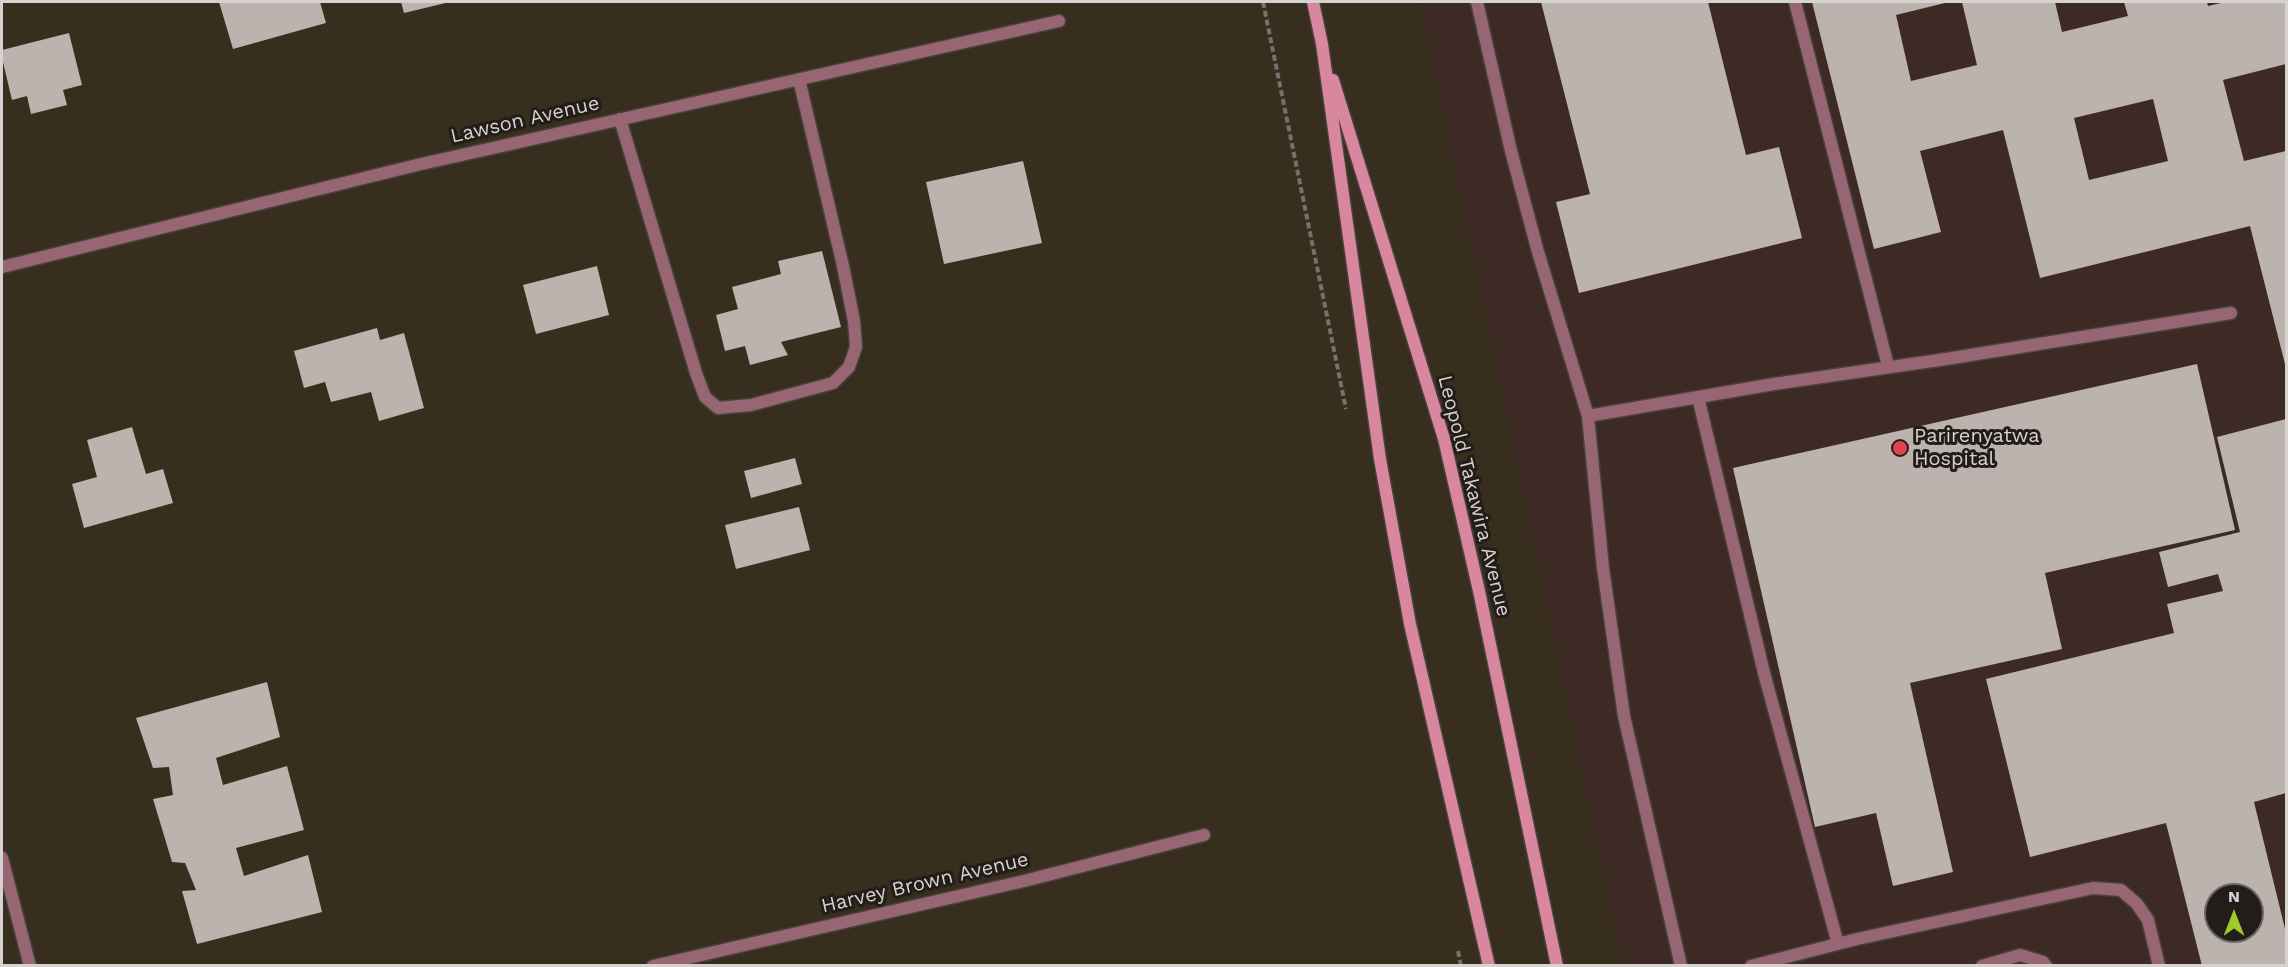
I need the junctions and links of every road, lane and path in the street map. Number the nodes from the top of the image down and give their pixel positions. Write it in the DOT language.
graph roads {
  1 [pos="1313,2"];
  2 [pos="1477,2"];
  3 [pos="1795,2"];
  4 [pos="1059,21"];
  5 [pos="1322,44"];
  6 [pos="799,79"];
  7 [pos="620,119"];
  8 [pos="2,267"];
  9 [pos="2231,313"];
  10 [pos="1888,366"];
  11 [pos="1698,397"];
  12 [pos="1588,416"];
  13 [pos="1204,835"];
  14 [pos="2,858"];
  15 [pos="1838,944"];
  16 [pos="30,966"];
  17 [pos="653,966"];
  18 [pos="1489,966"];
  19 [pos="1557,966"];
  20 [pos="1680,966"];
  21 [pos="1751,966"];
  22 [pos="1982,966"];
  23 [pos="2046,966"];
  24 [pos="2159,966"];
  1 -- 5 [label="main road, Leopold Takawira Avenue"];
  2 -- 12 [label="street"];
  3 -- 10 [label="street"];
  4 -- 6 [label="street, Lawson Avenue"];
  5 -- 18 [label="main road, Leopold Takawira Avenue"];
  5 -- 19 [label="main road, Leopold Takawira Avenue"];
  6 -- 7 [label="street, Lawson Avenue"];
  6 -- 7 [label="street"];
  7 -- 8 [label="street, Lawson Avenue"];
  9 -- 10 [label="street"];
  10 -- 11 [label="street"];
  11 -- 12 [label="street"];
  11 -- 15 [label="street"];
  12 -- 20 [label="street"];
  13 -- 17 [label="street, Harvey Brown Avenue"];
  14 -- 16 [label="street"];
  15 -- 21 [label="street"];
  15 -- 24 [label="street"];
  22 -- 23 [label="street"];
}
